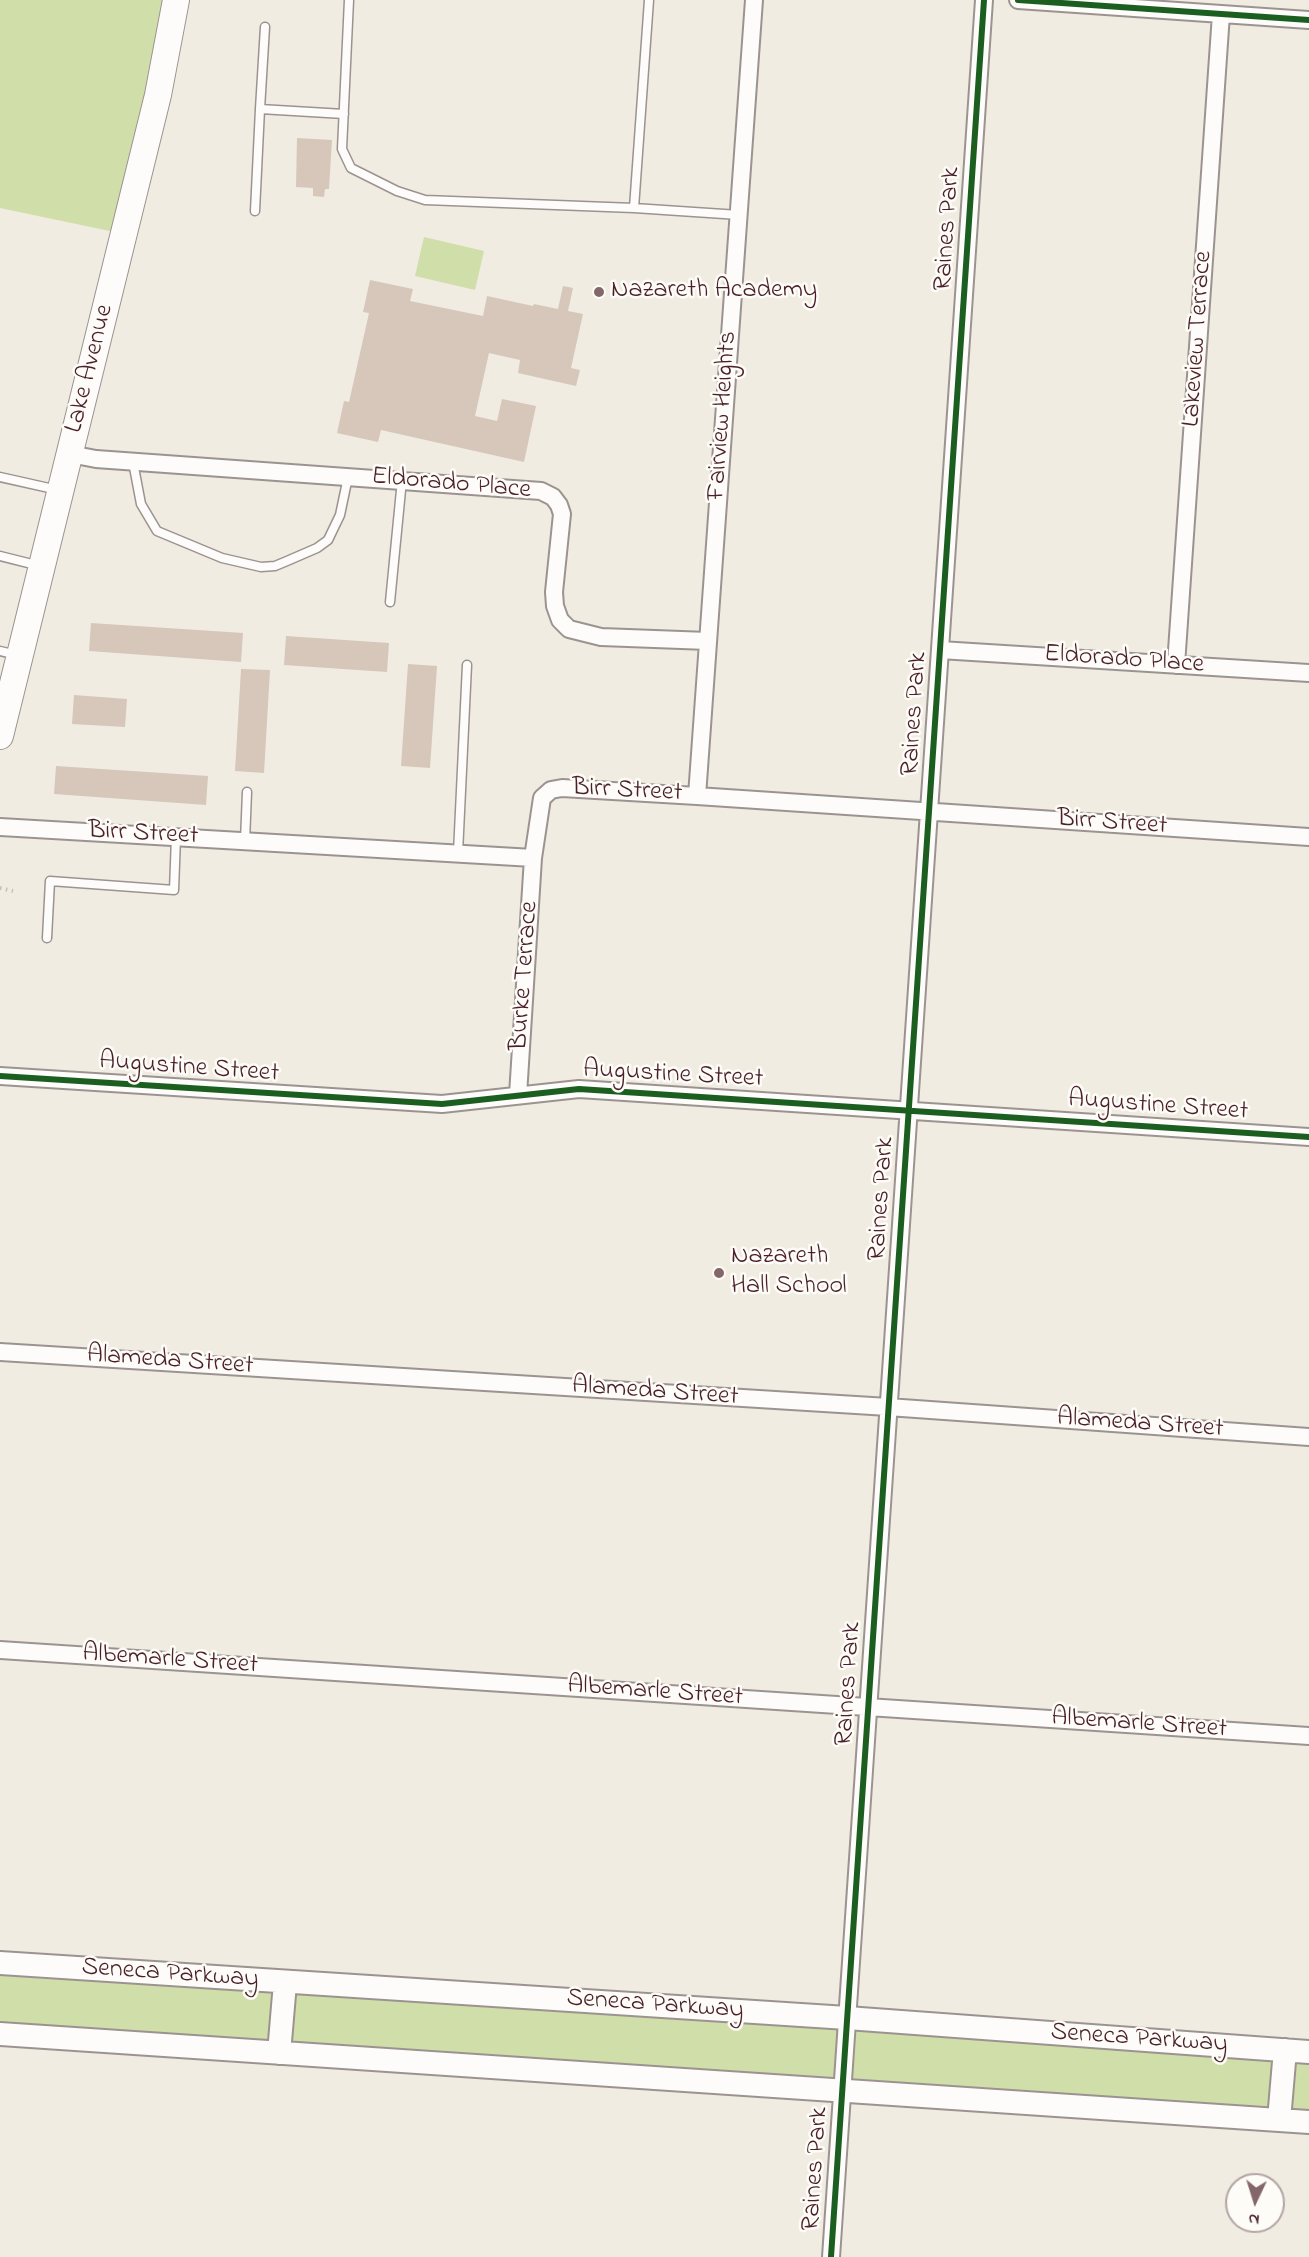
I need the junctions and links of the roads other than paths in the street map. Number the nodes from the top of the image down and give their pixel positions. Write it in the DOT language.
graph roads {
  1 [pos="176,0"];
  2 [pos="349,0"];
  3 [pos="648,0"];
  4 [pos="754,0"];
  5 [pos="984,0"];
  6 [pos="1018,0"];
  7 [pos="1221,14"];
  8 [pos="1309,20"];
  9 [pos="266,27"];
  10 [pos="260,109"];
  11 [pos="344,114"];
  12 [pos="634,208"];
  13 [pos="255,211"];
  14 [pos="739,215"];
  15 [pos="70,454"];
  16 [pos="133,462"];
  17 [pos="0,477"];
  18 [pos="348,477"];
  19 [pos="402,480"];
  20 [pos="61,490"];
  21 [pos="0,556"];
  22 [pos="41,566"];
  23 [pos="390,602"];
  24 [pos="708,641"];
  25 [pos="940,650"];
  26 [pos="10,653"];
  27 [pos="467,665"];
  28 [pos="1176,665"];
  29 [pos="1309,674"];
  30 [pos="0,736"];
  31 [pos="247,792"];
  32 [pos="697,796"];
  33 [pos="929,812"];
  34 [pos="0,827"];
  35 [pos="176,837"];
  36 [pos="1309,837"];
  37 [pos="245,841"];
  38 [pos="458,853"];
  39 [pos="533,858"];
  40 [pos="47,938"];
  41 [pos="0,1076"];
  42 [pos="518,1095"];
  43 [pos="908,1110"];
  44 [pos="1309,1137"];
  45 [pos="0,1352"];
  46 [pos="888,1407"];
  47 [pos="1309,1437"];
  48 [pos="0,1650"];
  49 [pos="868,1707"];
  50 [pos="1309,1736"];
  51 [pos="0,1963"];
  52 [pos="285,1983"];
  53 [pos="847,2018"];
  54 [pos="0,2034"];
  55 [pos="1285,2050"];
  56 [pos="1309,2052"];
  57 [pos="279,2053"];
  58 [pos="842,2092"];
  59 [pos="1279,2120"];
  60 [pos="1309,2122"];
  61 [pos="831,2257"];
  1 -- 15 [label="main road, Lake Avenue"];
  2 -- 11 [label="lane"];
  3 -- 12 [label="lane"];
  4 -- 14 [label="street, Fairview Heights"];
  5 -- 25 [label="street, Raines Park"];
  6 -- 7 [label="street"];
  7 -- 8 [label="street"];
  7 -- 28 [label="street, Lakeview Terrace"];
  9 -- 10 [label="lane"];
  10 -- 11 [label="lane"];
  10 -- 13 [label="lane"];
  11 -- 12 [label="lane"];
  12 -- 14 [label="lane"];
  14 -- 24 [label="street, Fairview Heights"];
  15 -- 16 [label="street, Eldorado Place"];
  15 -- 20 [label="main road, Lake Avenue"];
  16 -- 18 [label="street, Eldorado Place"];
  16 -- 18 [label="lane"];
  17 -- 20 [label="lane"];
  18 -- 19 [label="street, Eldorado Place"];
  19 -- 23 [label="lane"];
  19 -- 24 [label="street, Eldorado Place"];
  20 -- 22 [label="main road, Lake Avenue"];
  21 -- 22 [label="lane"];
  22 -- 26 [label="main road, Lake Avenue"];
  24 -- 32 [label="street, Fairview Heights"];
  25 -- 28 [label="street, Eldorado Place"];
  25 -- 33 [label="street, Raines Park"];
  26 -- 30 [label="main road, Lake Avenue"];
  27 -- 38 [label="lane"];
  28 -- 29 [label="street, Eldorado Place"];
  31 -- 37 [label="lane"];
  32 -- 33 [label="street, Birr Street"];
  32 -- 39 [label="street, Birr Street"];
  33 -- 36 [label="street, Birr Street"];
  33 -- 43 [label="street, Raines Park"];
  34 -- 35 [label="street, Birr Street"];
  35 -- 37 [label="street, Birr Street"];
  35 -- 40 [label="lane"];
  37 -- 38 [label="street, Birr Street"];
  38 -- 39 [label="street, Birr Street"];
  39 -- 42 [label="street, Burke Terrace"];
  41 -- 42 [label="street, Augustine Street"];
  42 -- 43 [label="street, Augustine Street"];
  43 -- 44 [label="street, Augustine Street"];
  43 -- 46 [label="street, Raines Park"];
  45 -- 46 [label="street, Alameda Street"];
  46 -- 47 [label="street, Alameda Street"];
  46 -- 49 [label="street, Raines Park"];
  48 -- 49 [label="street, Albemarle Street"];
  49 -- 50 [label="street, Albemarle Street"];
  49 -- 53 [label="street, Raines Park"];
  51 -- 52 [label="street, Seneca Parkway"];
  52 -- 53 [label="street, Seneca Parkway"];
  52 -- 57 [label="street"];
  53 -- 55 [label="street, Seneca Parkway"];
  53 -- 58 [label="street, Raines Park"];
  54 -- 57 [label="street"];
  55 -- 56 [label="street, Seneca Parkway"];
  55 -- 59 [label="street"];
  57 -- 58 [label="street"];
  58 -- 59 [label="street"];
  58 -- 61 [label="street, Raines Park"];
  59 -- 60 [label="street"];
}
